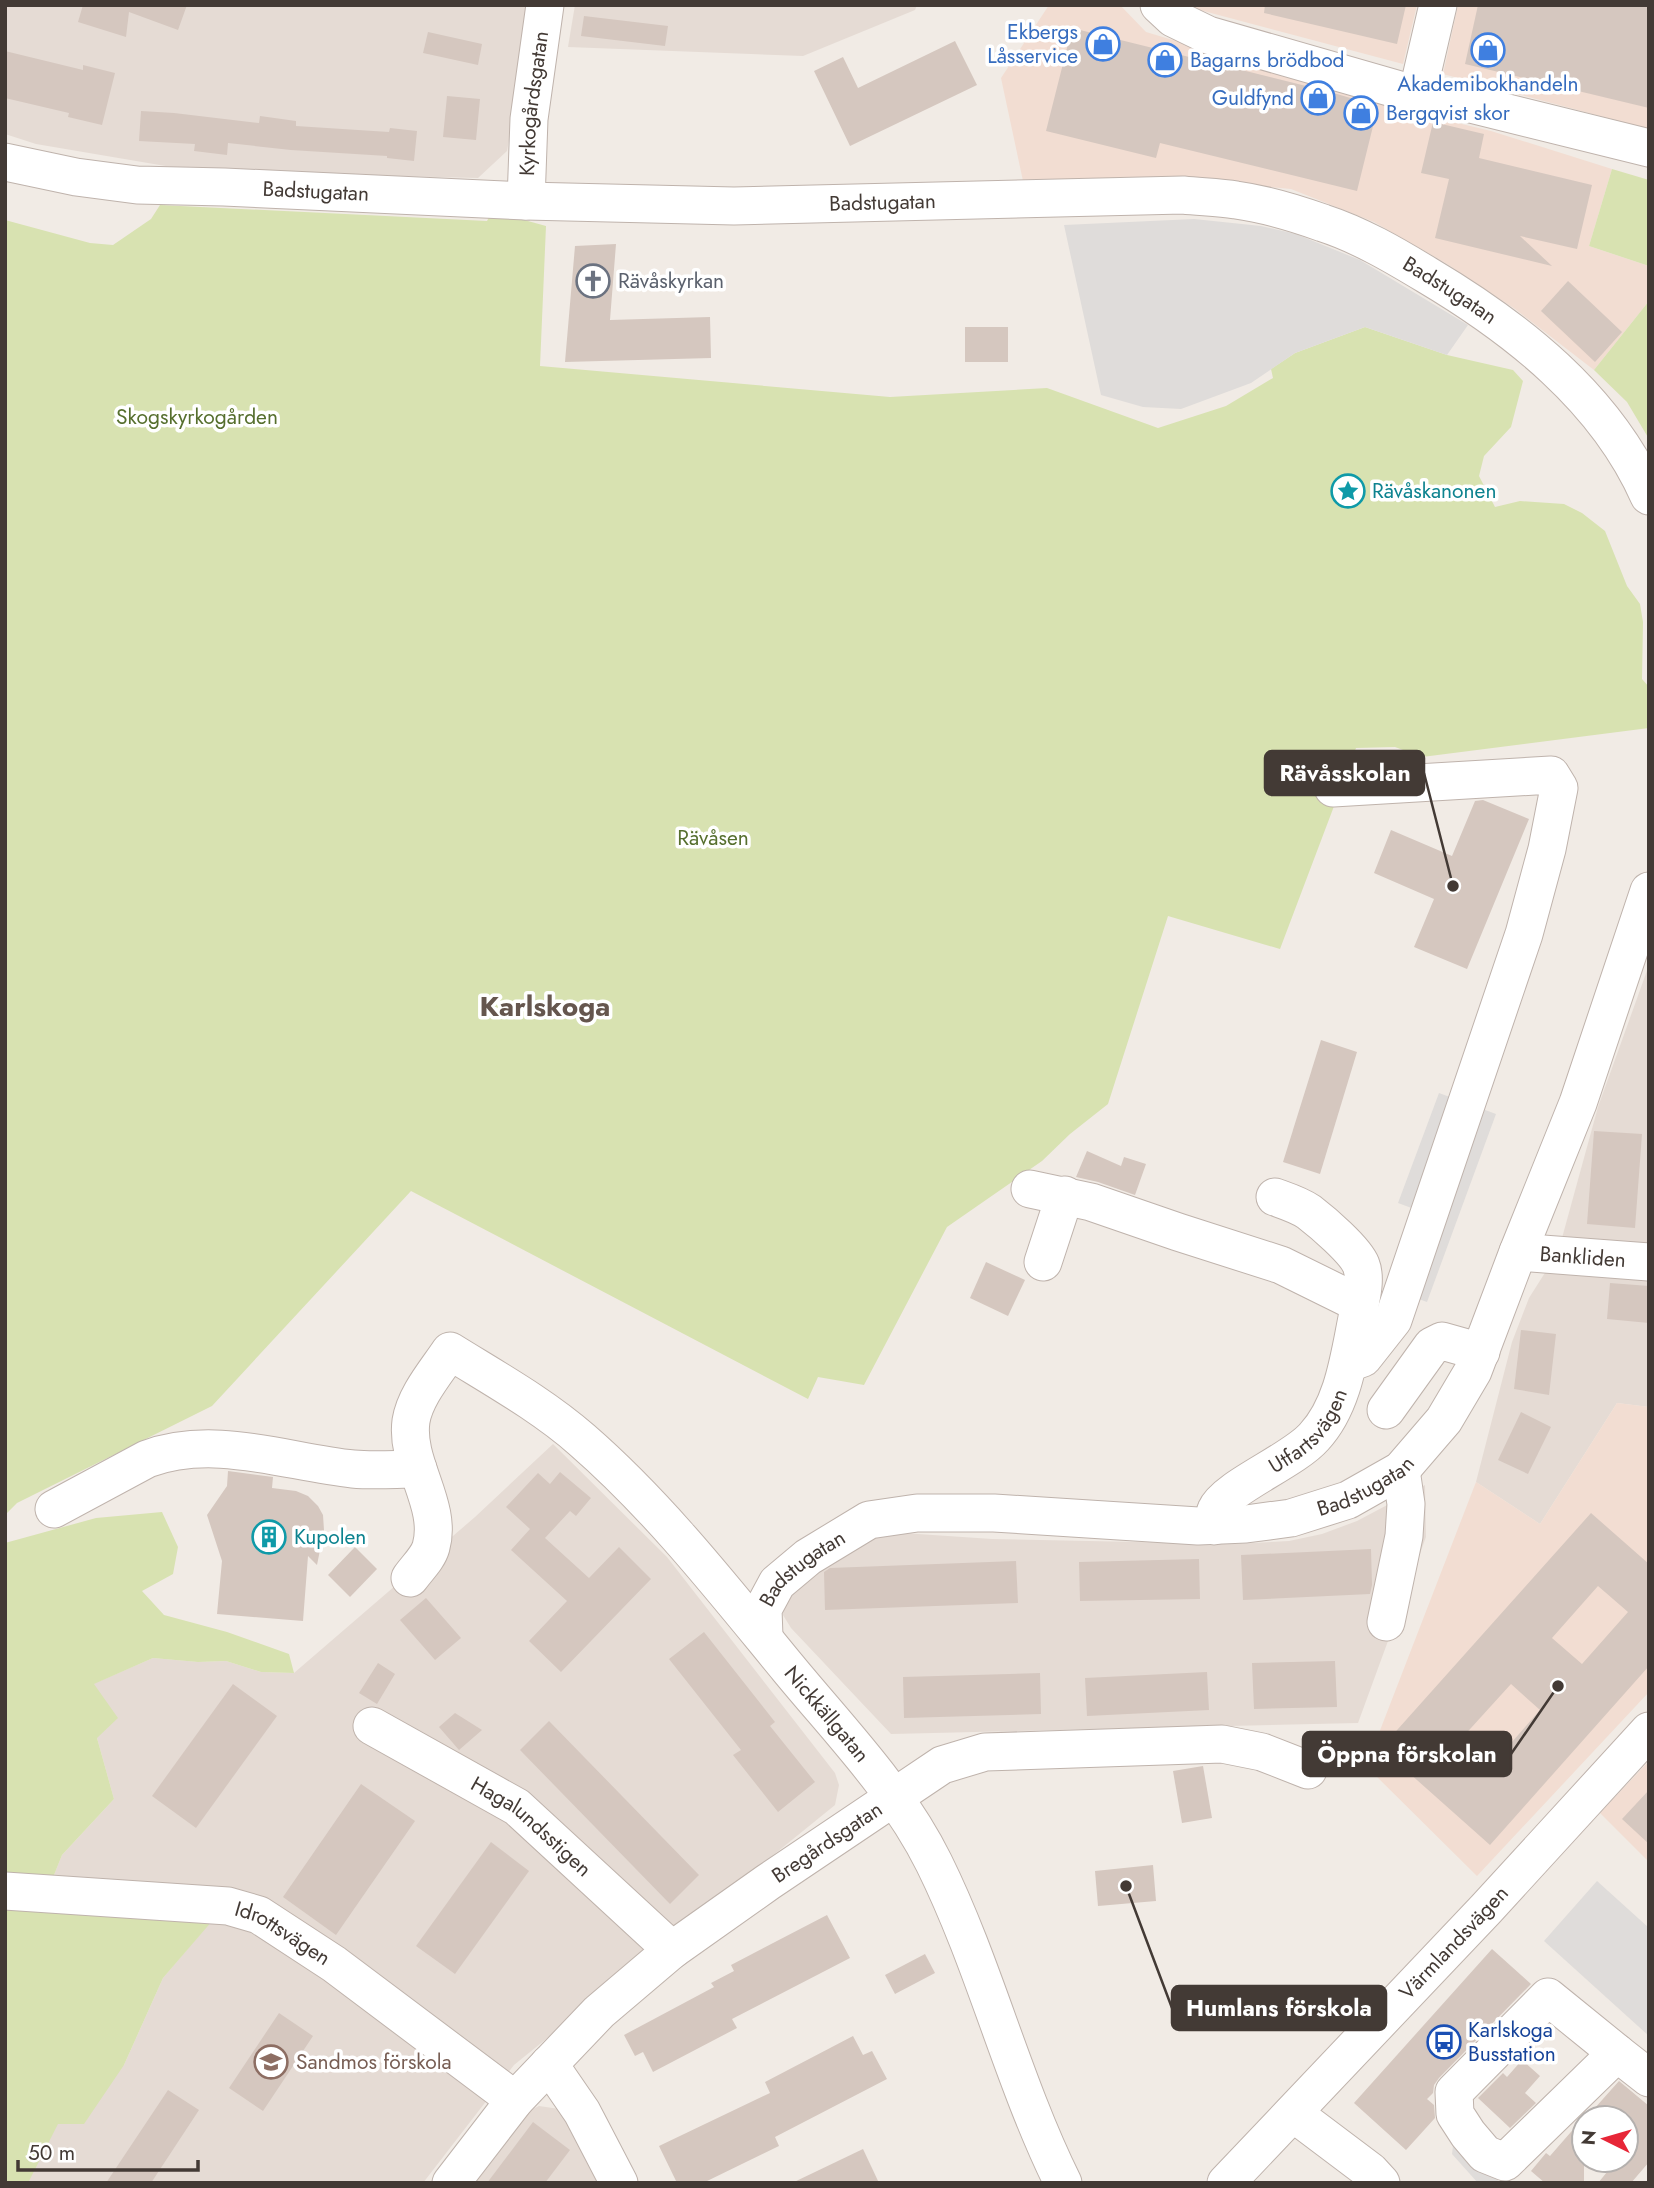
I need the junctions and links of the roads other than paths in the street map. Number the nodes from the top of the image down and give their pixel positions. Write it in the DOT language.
graph roads {
  1 [pos="545,5"];
  2 [pos="1160,5"];
  3 [pos="1438,5"];
  4 [pos="1212,20"];
  5 [pos="1417,95"];
  6 [pos="1649,148"];
  7 [pos="5,162"];
  8 [pos="526,201"];
  9 [pos="1649,496"];
  10 [pos="1334,788"];
  11 [pos="1649,891"];
  12 [pos="1275,1197"];
  13 [pos="1518,1252"];
  14 [pos="1043,1262"];
  15 [pos="1649,1262"];
  16 [pos="1360,1304"];
  17 [pos="1481,1352"];
  18 [pos="1349,1363"];
  19 [pos="1386,1410"];
  20 [pos="418,1469"];
  21 [pos="1401,1470"];
  22 [pos="54,1509"];
  23 [pos="1214,1526"];
  24 [pos="410,1578"];
  25 [pos="1386,1622"];
  26 [pos="764,1637"];
  27 [pos="372,1726"];
  28 [pos="1649,1731"];
  29 [pos="1308,1770"];
  30 [pos="892,1797"];
  31 [pos="5,1891"];
  32 [pos="672,1950"];
  33 [pos="1617,2053"];
  34 [pos="549,2064"];
  35 [pos="1649,2078"];
  36 [pos="515,2099"];
  37 [pos="1293,2113"];
  38 [pos="1370,2179"];
  39 [pos="451,2183"];
  40 [pos="619,2183"];
  41 [pos="1063,2183"];
  42 [pos="1226,2183"];
  1 -- 8 [label="street, Kyrkogårdsgatan"];
  2 -- 4 [label="street"];
  3 -- 5 [label="street"];
  4 -- 5 [label="street"];
  5 -- 6 [label="street"];
  7 -- 8 [label="street, Badstugatan"];
  8 -- 9 [label="street, Badstugatan"];
  10 -- 18 [label="street"];
  11 -- 13 [label="street, Badstugatan"];
  12 -- 16 [label="street, Utfartsvägen"];
  13 -- 15 [label="street, Bankliden"];
  13 -- 17 [label="street, Badstugatan"];
  14 -- 16 [label="street"];
  16 -- 18 [label="street, Utfartsvägen"];
  17 -- 19 [label="street"];
  17 -- 21 [label="street, Badstugatan"];
  18 -- 23 [label="street, Utfartsvägen"];
  20 -- 22 [label="street"];
  20 -- 24 [label="street"];
  20 -- 26 [label="street, Nickkällgatan"];
  21 -- 23 [label="street, Badstugatan"];
  21 -- 25 [label="street"];
  23 -- 26 [label="street, Badstugatan"];
  26 -- 30 [label="street, Nickkällgatan"];
  27 -- 32 [label="street, Hagalundsstigen"];
  28 -- 37 [label="street, Värmlandsvägen"];
  29 -- 30 [label="street, Bregårdsgatan"];
  30 -- 32 [label="street, Bregårdsgatan"];
  30 -- 41 [label="street, Nickkällgatan"];
  31 -- 36 [label="street, Idrottsvägen"];
  32 -- 34 [label="street, Bregårdsgatan"];
  33 -- 33 [label="street"];
  33 -- 35 [label="street"];
  34 -- 36 [label="street, Bregårdsgatan"];
  34 -- 40 [label="street"];
  36 -- 39 [label="street, Bregårdsgatan"];
  37 -- 38 [label="street"];
  37 -- 42 [label="street, Värmlandsvägen"];
}
